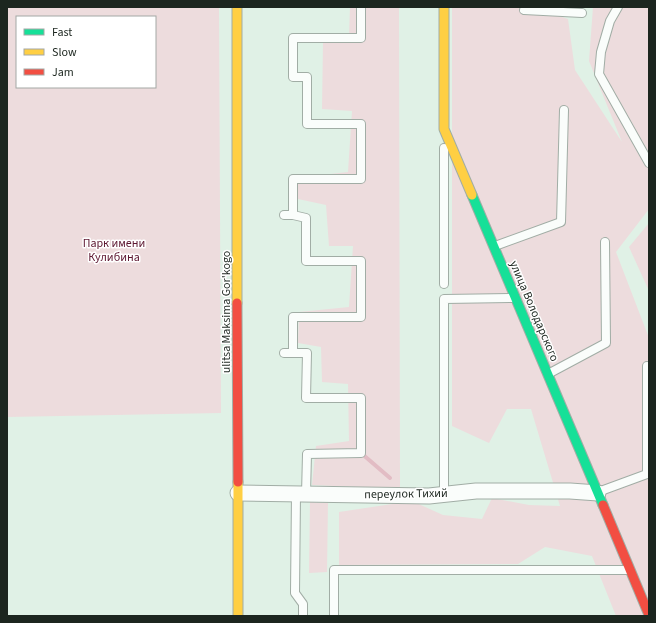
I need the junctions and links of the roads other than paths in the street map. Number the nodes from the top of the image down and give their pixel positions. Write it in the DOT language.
graph roads {
  1 [pos="237,7"];
  2 [pos="361,7"];
  3 [pos="444,7"];
  4 [pos="525,7"];
  5 [pos="618,7"];
  6 [pos="582,13"];
  7 [pos="564,110"];
  8 [pos="444,129"];
  9 [pos="649,163"];
  10 [pos="604,242"];
  11 [pos="494,246"];
  12 [pos="444,284"];
  13 [pos="516,298"];
  14 [pos="647,366"];
  15 [pos="548,374"];
  16 [pos="648,474"];
  17 [pos="238,493"];
  18 [pos="598,493"];
  19 [pos="301,494"];
  20 [pos="444,495"];
  21 [pos="630,570"];
  22 [pos="649,615"];
  23 [pos="238,616"];
  24 [pos="303,616"];
  25 [pos="334,616"];
  1 -- 17 [label="street, ulitsa Maksima Gor'kogo"];
  2 -- 19 [label="lane"];
  3 -- 8 [label="street, улица Володарского"];
  4 -- 6 [label="lane"];
  5 -- 9 [label="lane"];
  7 -- 11 [label="lane"];
  8 -- 11 [label="street, улица Володарского"];
  8 -- 12 [label="lane"];
  10 -- 15 [label="lane"];
  11 -- 13 [label="street, улица Володарского"];
  13 -- 15 [label="street, улица Володарского"];
  13 -- 20 [label="lane"];
  14 -- 16 [label="lane"];
  15 -- 18 [label="street, улица Володарского"];
  16 -- 18 [label="lane"];
  17 -- 19 [label="street, переулок Тихий"];
  17 -- 23 [label="street, ulitsa Maksima Gor'kogo"];
  18 -- 20 [label="street, переулок Тихий"];
  18 -- 21 [label="street, улица Володарского"];
  19 -- 20 [label="street, переулок Тихий"];
  19 -- 24 [label="lane"];
  21 -- 22 [label="street, улица Володарского"];
  21 -- 25 [label="lane"];
}
